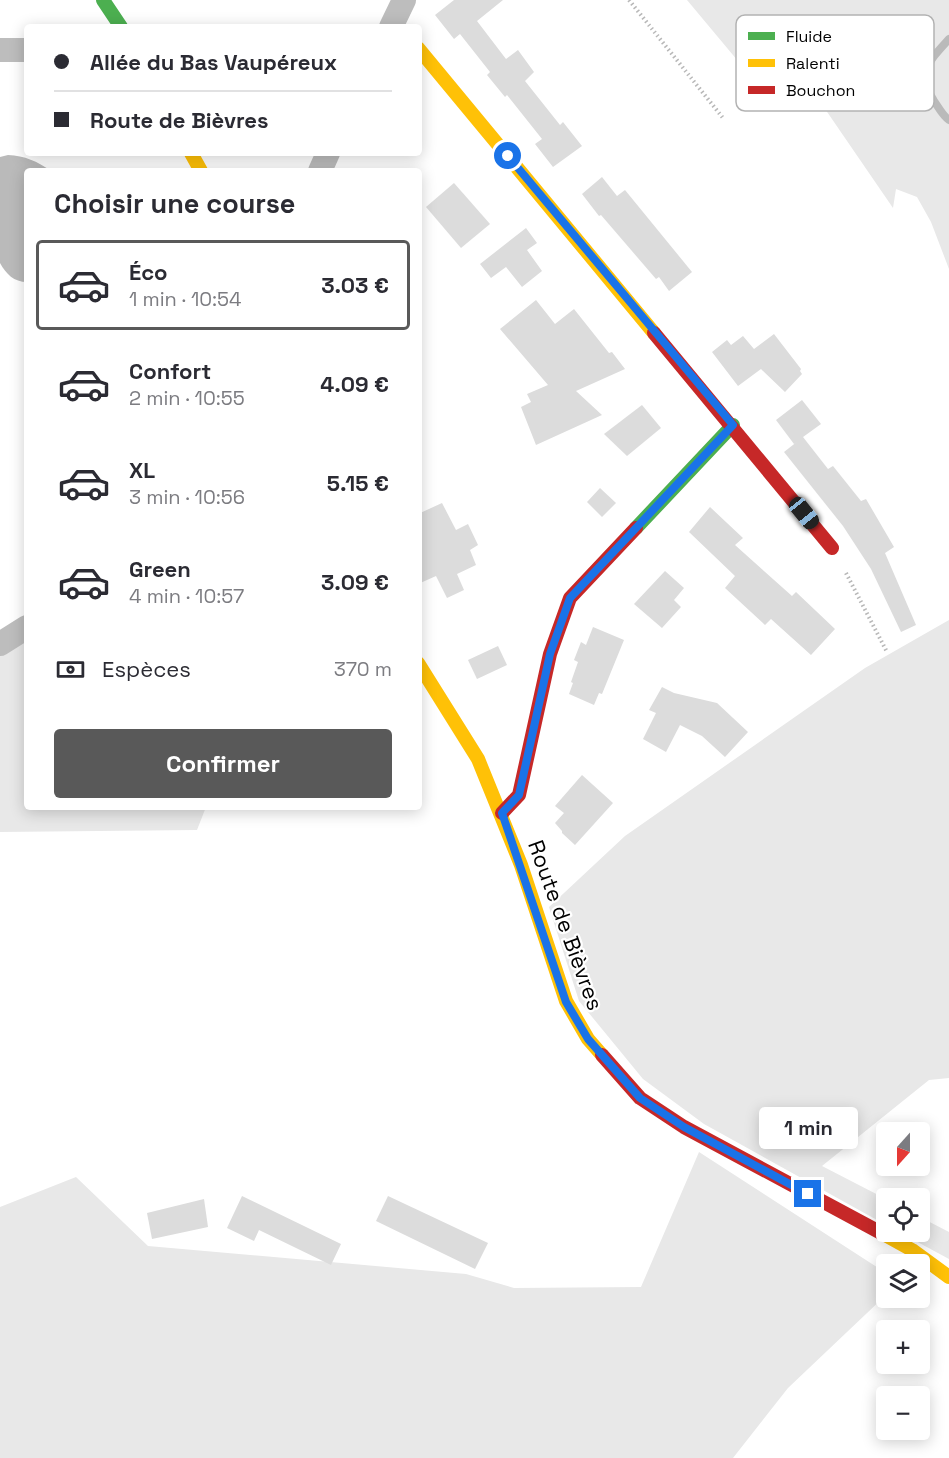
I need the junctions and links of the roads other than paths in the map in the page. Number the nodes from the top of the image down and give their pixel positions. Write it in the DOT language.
graph roads {
  1 [pos="103,0"];
  2 [pos="119,24"];
  3 [pos="0,50"];
  4 [pos="24,50"];
  5 [pos="422,53"];
  6 [pos="733,425"];
  7 [pos="832,548"];
  8 [pos="24,629"];
  9 [pos="0,644"];
  10 [pos="422,669"];
  11 [pos="502,813"];
  12 [pos="949,1277"];
  1 -- 2 [label="street"];
  3 -- 4 [label="street"];
  5 -- 6 [label="street"];
  6 -- 7 [label="street"];
  6 -- 11 [label="street"];
  8 -- 9 [label="street"];
  10 -- 11 [label="street, Route de Bièvres"];
  11 -- 12 [label="street, Route de Bièvres"];
}
